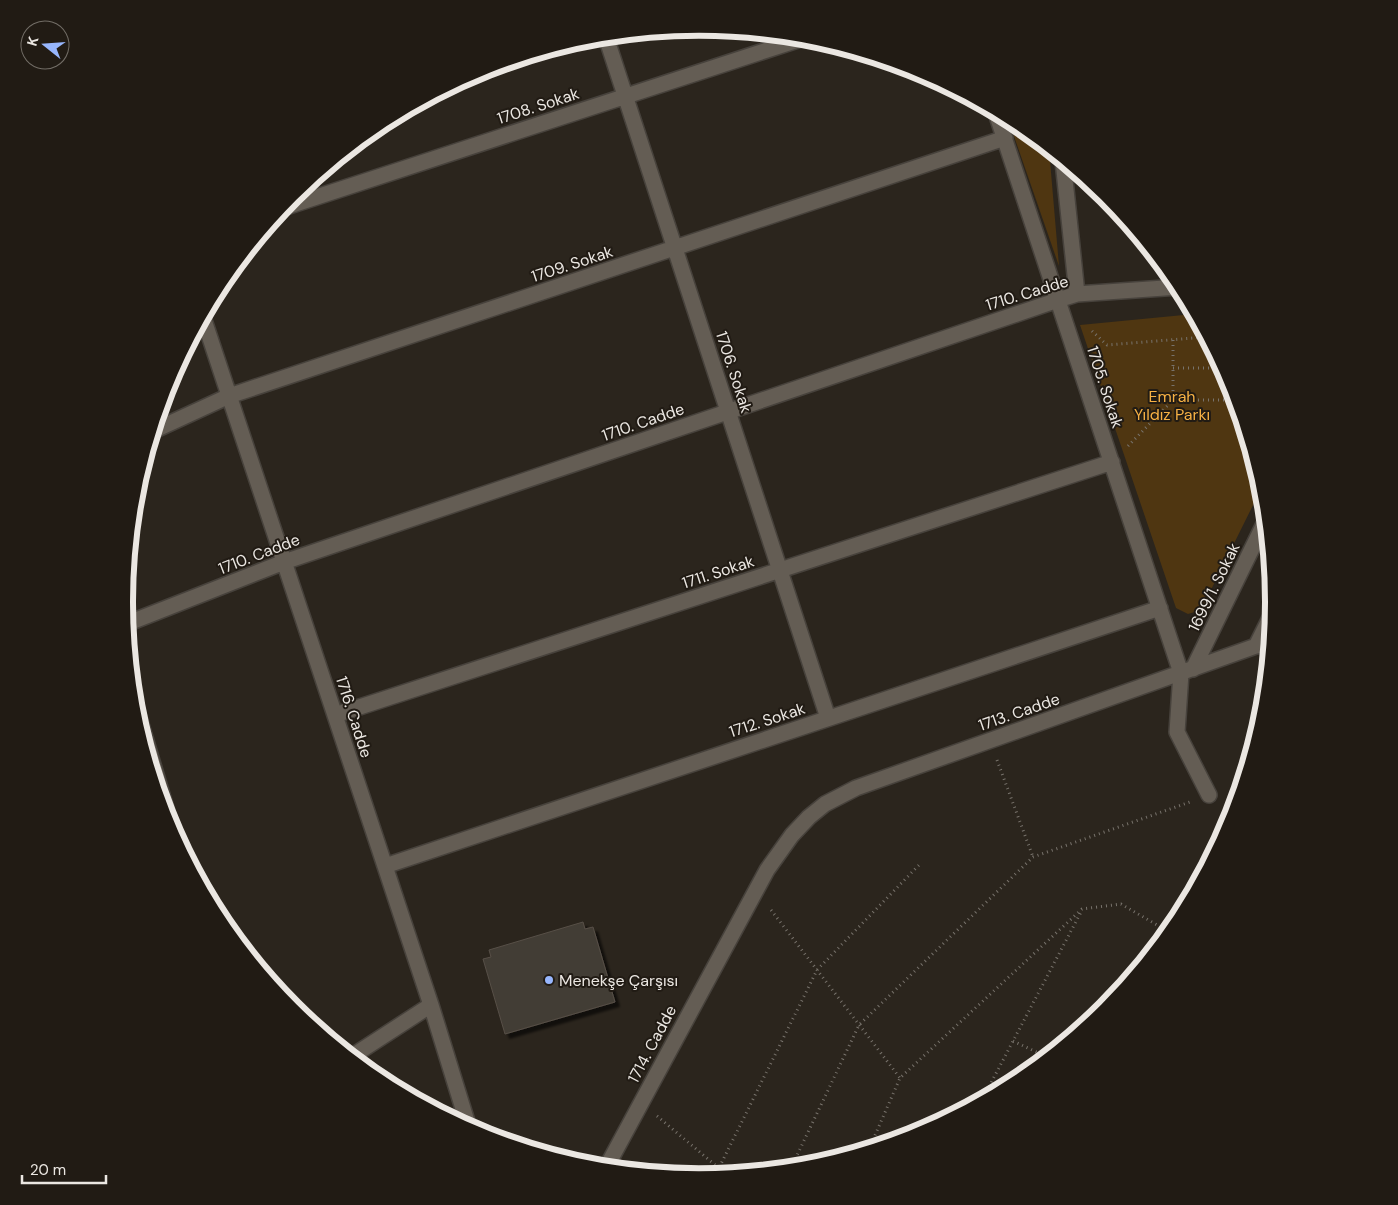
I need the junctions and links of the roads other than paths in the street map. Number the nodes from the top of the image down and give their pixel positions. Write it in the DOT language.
graph roads {
  1 [pos="787,43"];
  2 [pos="608,44"];
  3 [pos="626,96"];
  4 [pos="1000,123"];
  5 [pos="1005,138"];
  6 [pos="1065,171"];
  7 [pos="298,203"];
  8 [pos="675,248"];
  9 [pos="1170,288"];
  10 [pos="1077,294"];
  11 [pos="1058,300"];
  12 [pos="206,325"];
  13 [pos="229,396"];
  14 [pos="728,411"];
  15 [pos="161,427"];
  16 [pos="1112,462"];
  17 [pos="1260,531"];
  18 [pos="284,562"];
  19 [pos="780,570"];
  20 [pos="1160,608"];
  21 [pos="134,621"];
  22 [pos="1263,645"];
  23 [pos="1187,671"];
  24 [pos="335,715"];
  25 [pos="828,718"];
  26 [pos="1209,795"];
  27 [pos="792,835"];
  28 [pos="385,866"];
  29 [pos="431,1005"];
  30 [pos="357,1054"];
  31 [pos="466,1118"];
  32 [pos="609,1161"];
  1 -- 3 [label="street, 1708. Sokak"];
  2 -- 3 [label="street, 1706. Sokak"];
  3 -- 7 [label="street, 1708. Sokak"];
  3 -- 8 [label="street, 1706. Sokak"];
  4 -- 5 [label="street, 1705. Sokak"];
  5 -- 8 [label="street, 1709. Sokak"];
  5 -- 11 [label="street, 1705. Sokak"];
  6 -- 10 [label="street"];
  8 -- 13 [label="street, 1709. Sokak"];
  8 -- 14 [label="street, 1706. Sokak"];
  9 -- 10 [label="street, 1710. Cadde"];
  10 -- 11 [label="street, 1710. Cadde"];
  11 -- 14 [label="street, 1710. Cadde"];
  11 -- 16 [label="street, 1705. Sokak"];
  12 -- 13 [label="street, 1716. Cadde"];
  13 -- 15 [label="street, 1709. Sokak"];
  13 -- 18 [label="street, 1716. Cadde"];
  14 -- 18 [label="street, 1710. Cadde"];
  14 -- 19 [label="street, 1706. Sokak"];
  16 -- 19 [label="street, 1711. Sokak"];
  16 -- 20 [label="street, 1705. Sokak"];
  17 -- 23 [label="street, 1699/1. Sokak"];
  18 -- 21 [label="street, 1710. Cadde"];
  18 -- 24 [label="street, 1716. Cadde"];
  19 -- 24 [label="street, 1711. Sokak"];
  19 -- 25 [label="street, 1706. Sokak"];
  20 -- 23 [label="street, 1705. Sokak"];
  20 -- 25 [label="street, 1712. Sokak"];
  22 -- 23 [label="street, 1713. Cadde"];
  23 -- 26 [label="street"];
  23 -- 27 [label="street, 1713. Cadde"];
  24 -- 28 [label="street, 1716. Cadde"];
  25 -- 28 [label="street, 1712. Sokak"];
  27 -- 32 [label="street, 1714. Cadde"];
  28 -- 29 [label="street, 1716. Cadde"];
  29 -- 30 [label="street"];
  29 -- 31 [label="street, 1716. Cadde"];
}
